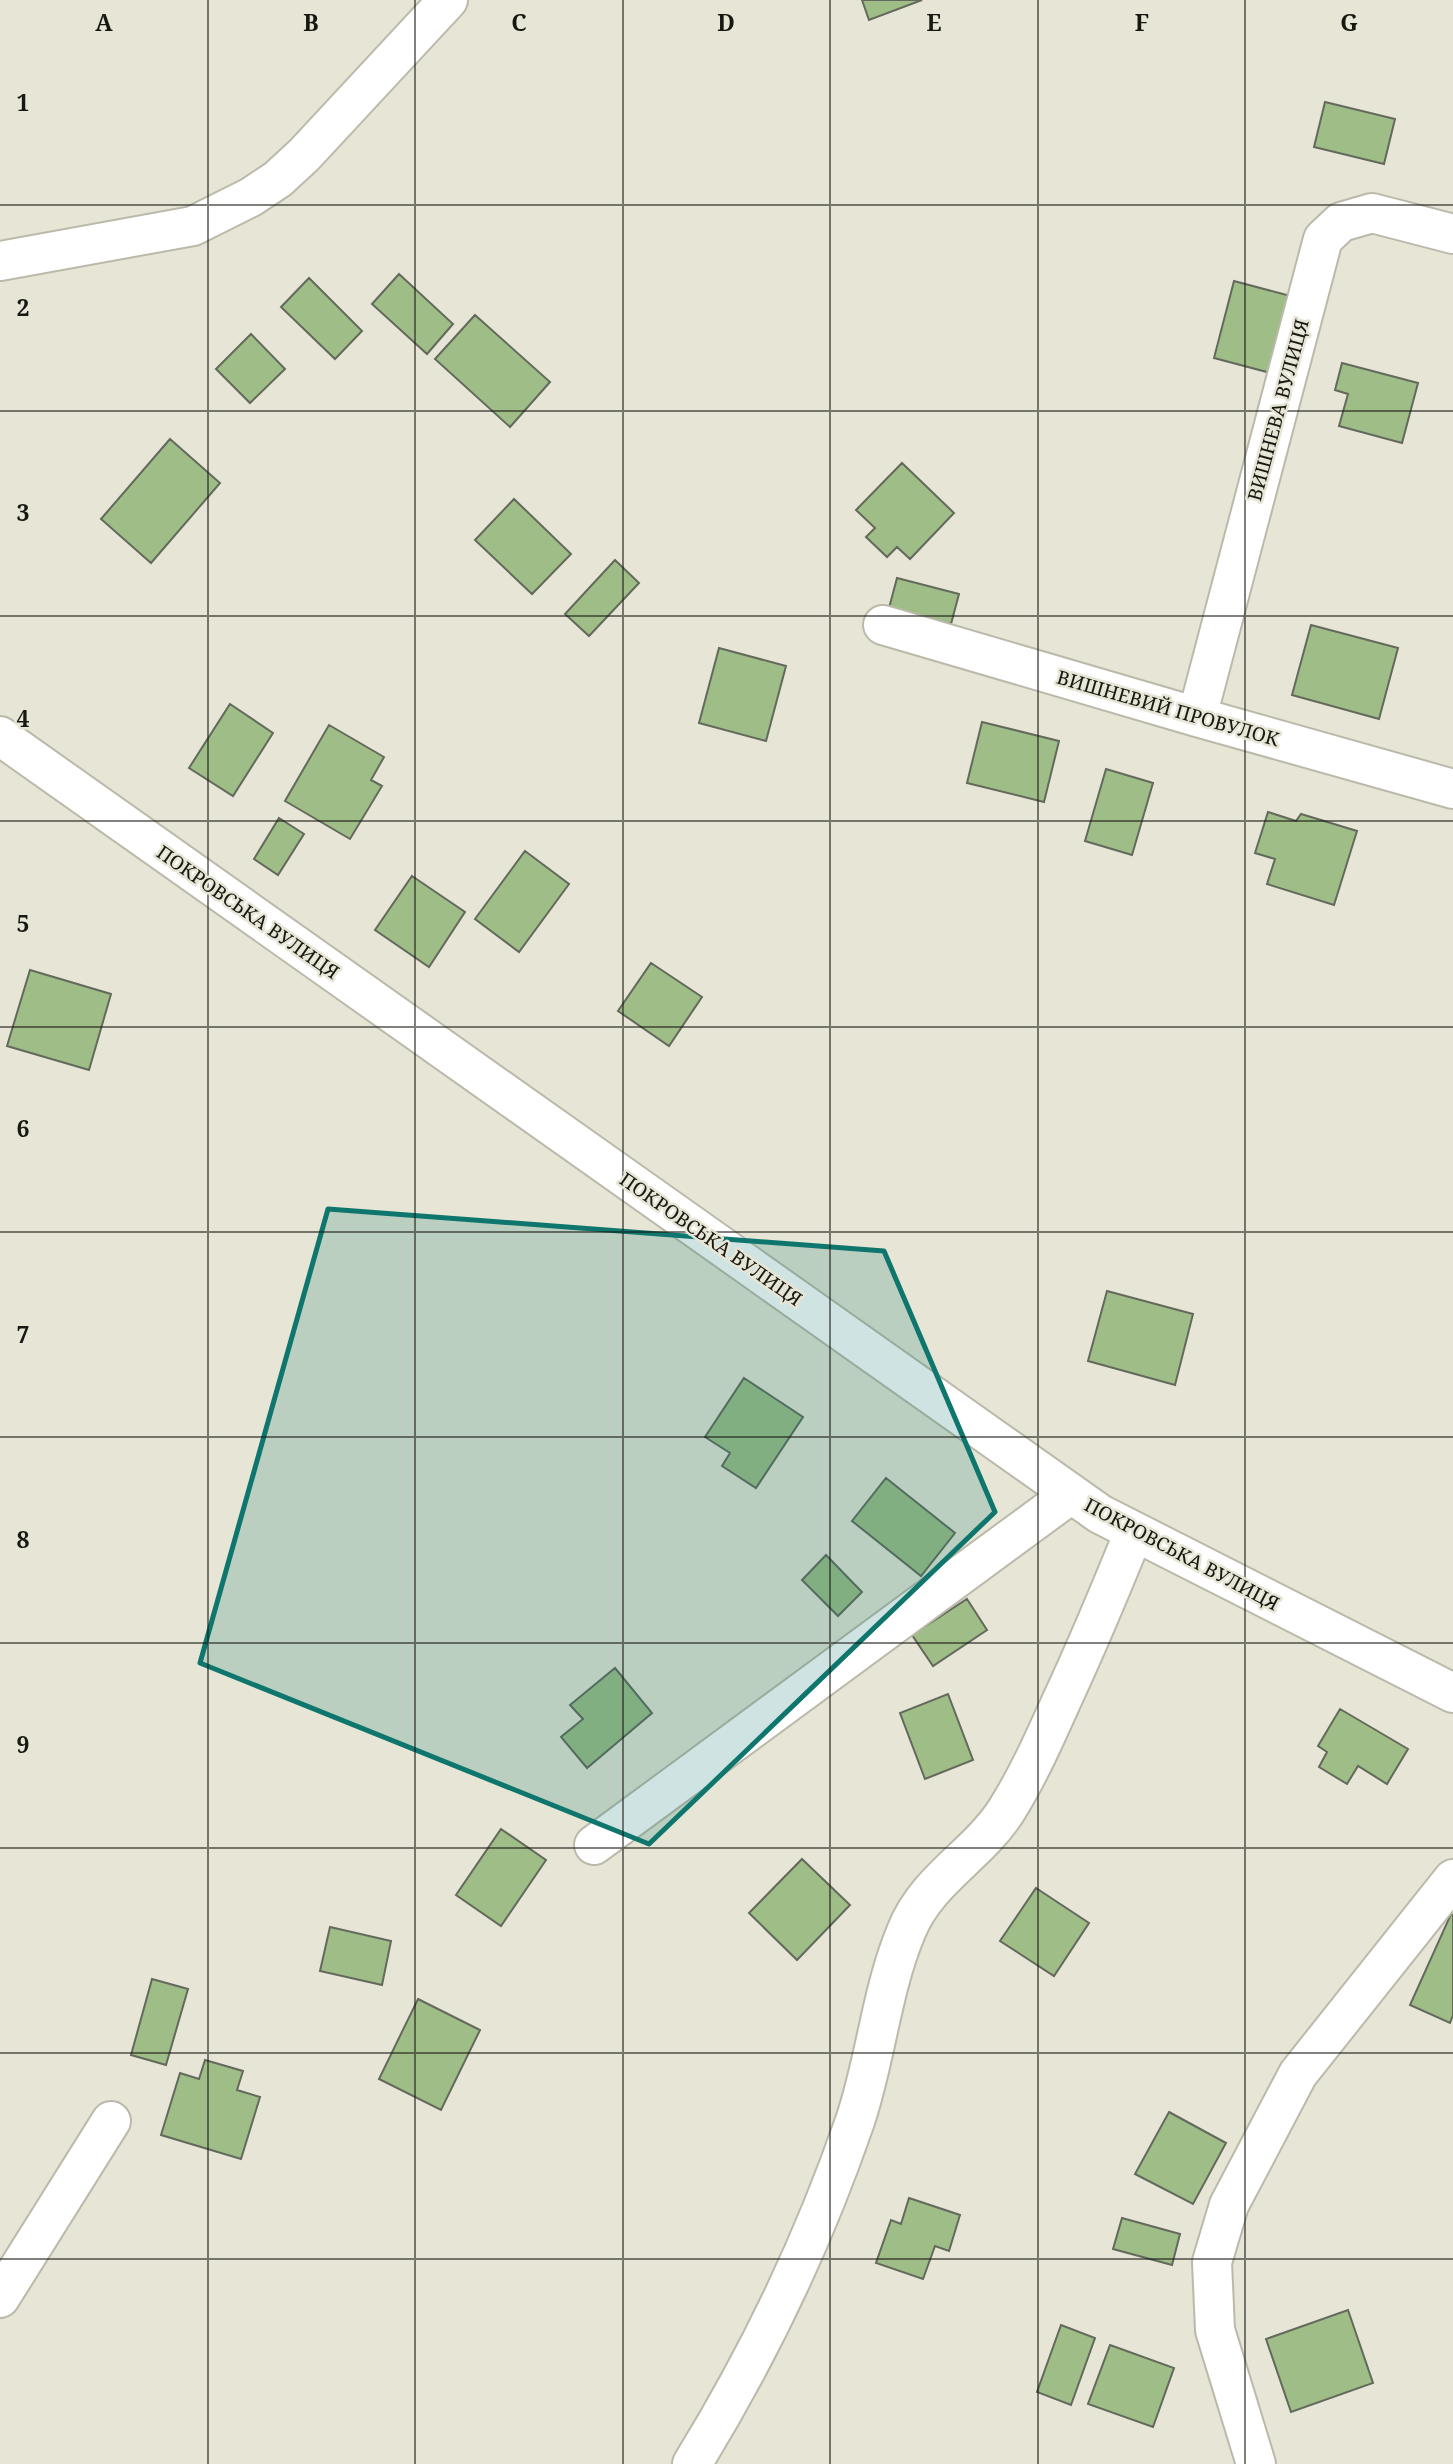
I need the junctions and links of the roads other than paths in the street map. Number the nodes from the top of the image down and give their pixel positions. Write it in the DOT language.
graph roads {
  1 [pos="448,0"];
  2 [pos="1453,234"];
  3 [pos="0,261"];
  4 [pos="883,625"];
  5 [pos="1197,718"];
  6 [pos="0,736"];
  7 [pos="1453,789"];
  8 [pos="1071,1494"];
  9 [pos="1134,1532"];
  10 [pos="1453,1693"];
  11 [pos="594,1844"];
  12 [pos="1453,1879"];
  13 [pos="111,2121"];
  14 [pos="0,2298"];
  15 [pos="692,2464"];
  16 [pos="1256,2464"];
  1 -- 3 [label="street"];
  2 -- 5 [label="street, ВИШНЕВА ВУЛИЦЯ"];
  4 -- 5 [label="street, ВИШНЕВИЙ ПРОВУЛОК"];
  5 -- 7 [label="street, ВИШНЕВИЙ ПРОВУЛОК"];
  6 -- 8 [label="street, ПОКРОВСЬКА ВУЛИЦЯ"];
  8 -- 9 [label="street, ПОКРОВСЬКА ВУЛИЦЯ"];
  8 -- 11 [label="street"];
  9 -- 10 [label="street, ПОКРОВСЬКА ВУЛИЦЯ"];
  9 -- 15 [label="street"];
  12 -- 16 [label="street"];
  13 -- 14 [label="street"];
}
